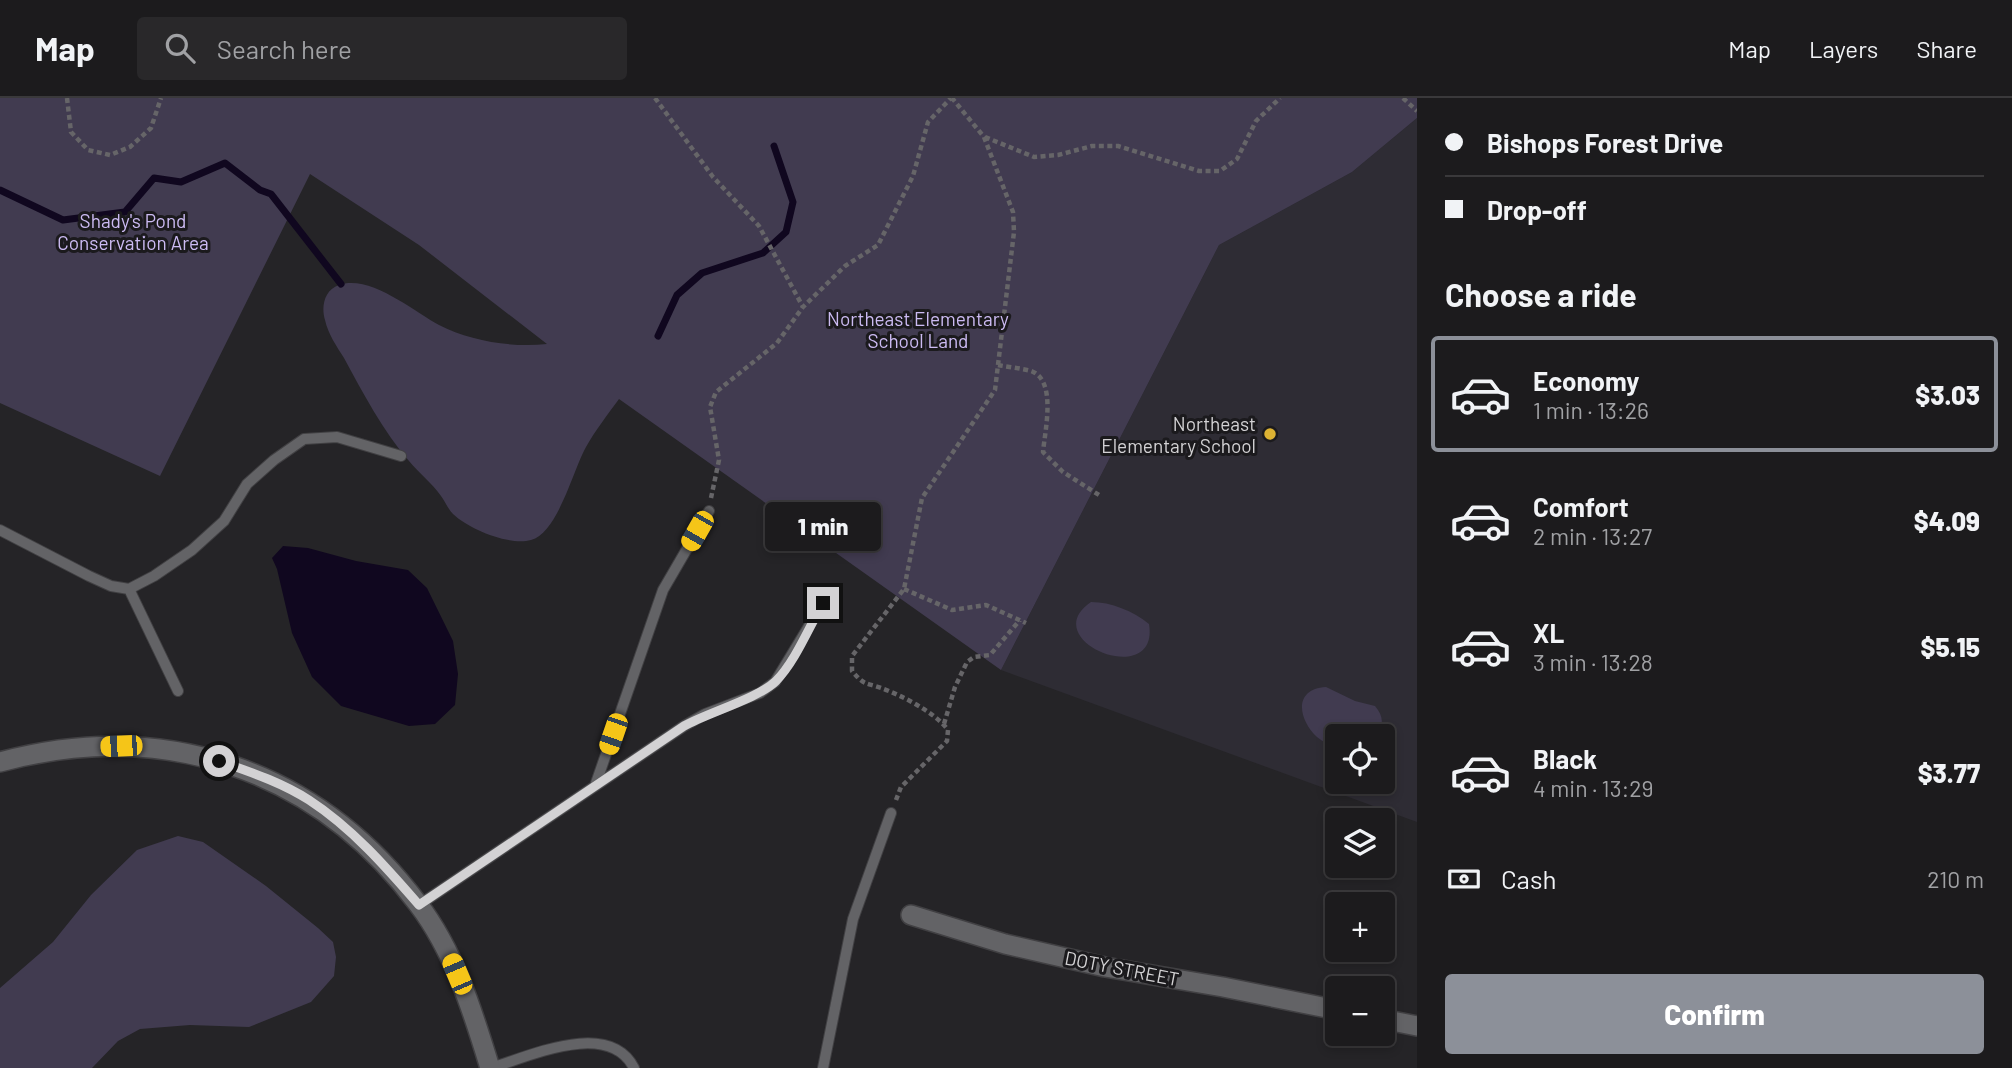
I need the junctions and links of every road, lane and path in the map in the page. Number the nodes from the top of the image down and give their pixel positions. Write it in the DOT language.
graph roads {
  1 [pos="67,98"];
  2 [pos="161,98"];
  3 [pos="655,98"];
  4 [pos="951,98"];
  5 [pos="1280,98"];
  6 [pos="1403,98"];
  7 [pos="1417,111"];
  8 [pos="984,137"];
  9 [pos="803,307"];
  10 [pos="998,365"];
  11 [pos="401,456"];
  12 [pos="1099,495"];
  13 [pos="709,511"];
  14 [pos="0,530"];
  15 [pos="129,589"];
  16 [pos="904,589"];
  17 [pos="823,603"];
  18 [pos="178,691"];
  19 [pos="944,724"];
  20 [pos="0,762"];
  21 [pos="596,783"];
  22 [pos="891,813"];
  23 [pos="419,905"];
  24 [pos="911,915"];
  25 [pos="1325,1008"];
  26 [pos="1395,1022"];
  27 [pos="1417,1026"];
  28 [pos="491,1068"];
  29 [pos="634,1068"];
  30 [pos="823,1068"];
  1 -- 2 [label="path"];
  3 -- 9 [label="path"];
  4 -- 8 [label="path"];
  4 -- 9 [label="path"];
  5 -- 8 [label="path"];
  6 -- 7 [label="path"];
  8 -- 10 [label="path"];
  9 -- 13 [label="path"];
  10 -- 12 [label="path"];
  10 -- 16 [label="path"];
  11 -- 15 [label="lane"];
  13 -- 21 [label="lane"];
  14 -- 15 [label="lane"];
  15 -- 18 [label="lane"];
  16 -- 19 [label="path"];
  16 -- 19 [label="path"];
  17 -- 21 [label="lane"];
  19 -- 22 [label="path"];
  20 -- 23 [label="street"];
  21 -- 23 [label="lane"];
  22 -- 30 [label="lane"];
  23 -- 28 [label="street"];
  24 -- 25 [label="street, DOTY STREET"];
  26 -- 27 [label="street"];
  28 -- 29 [label="lane"];
}
